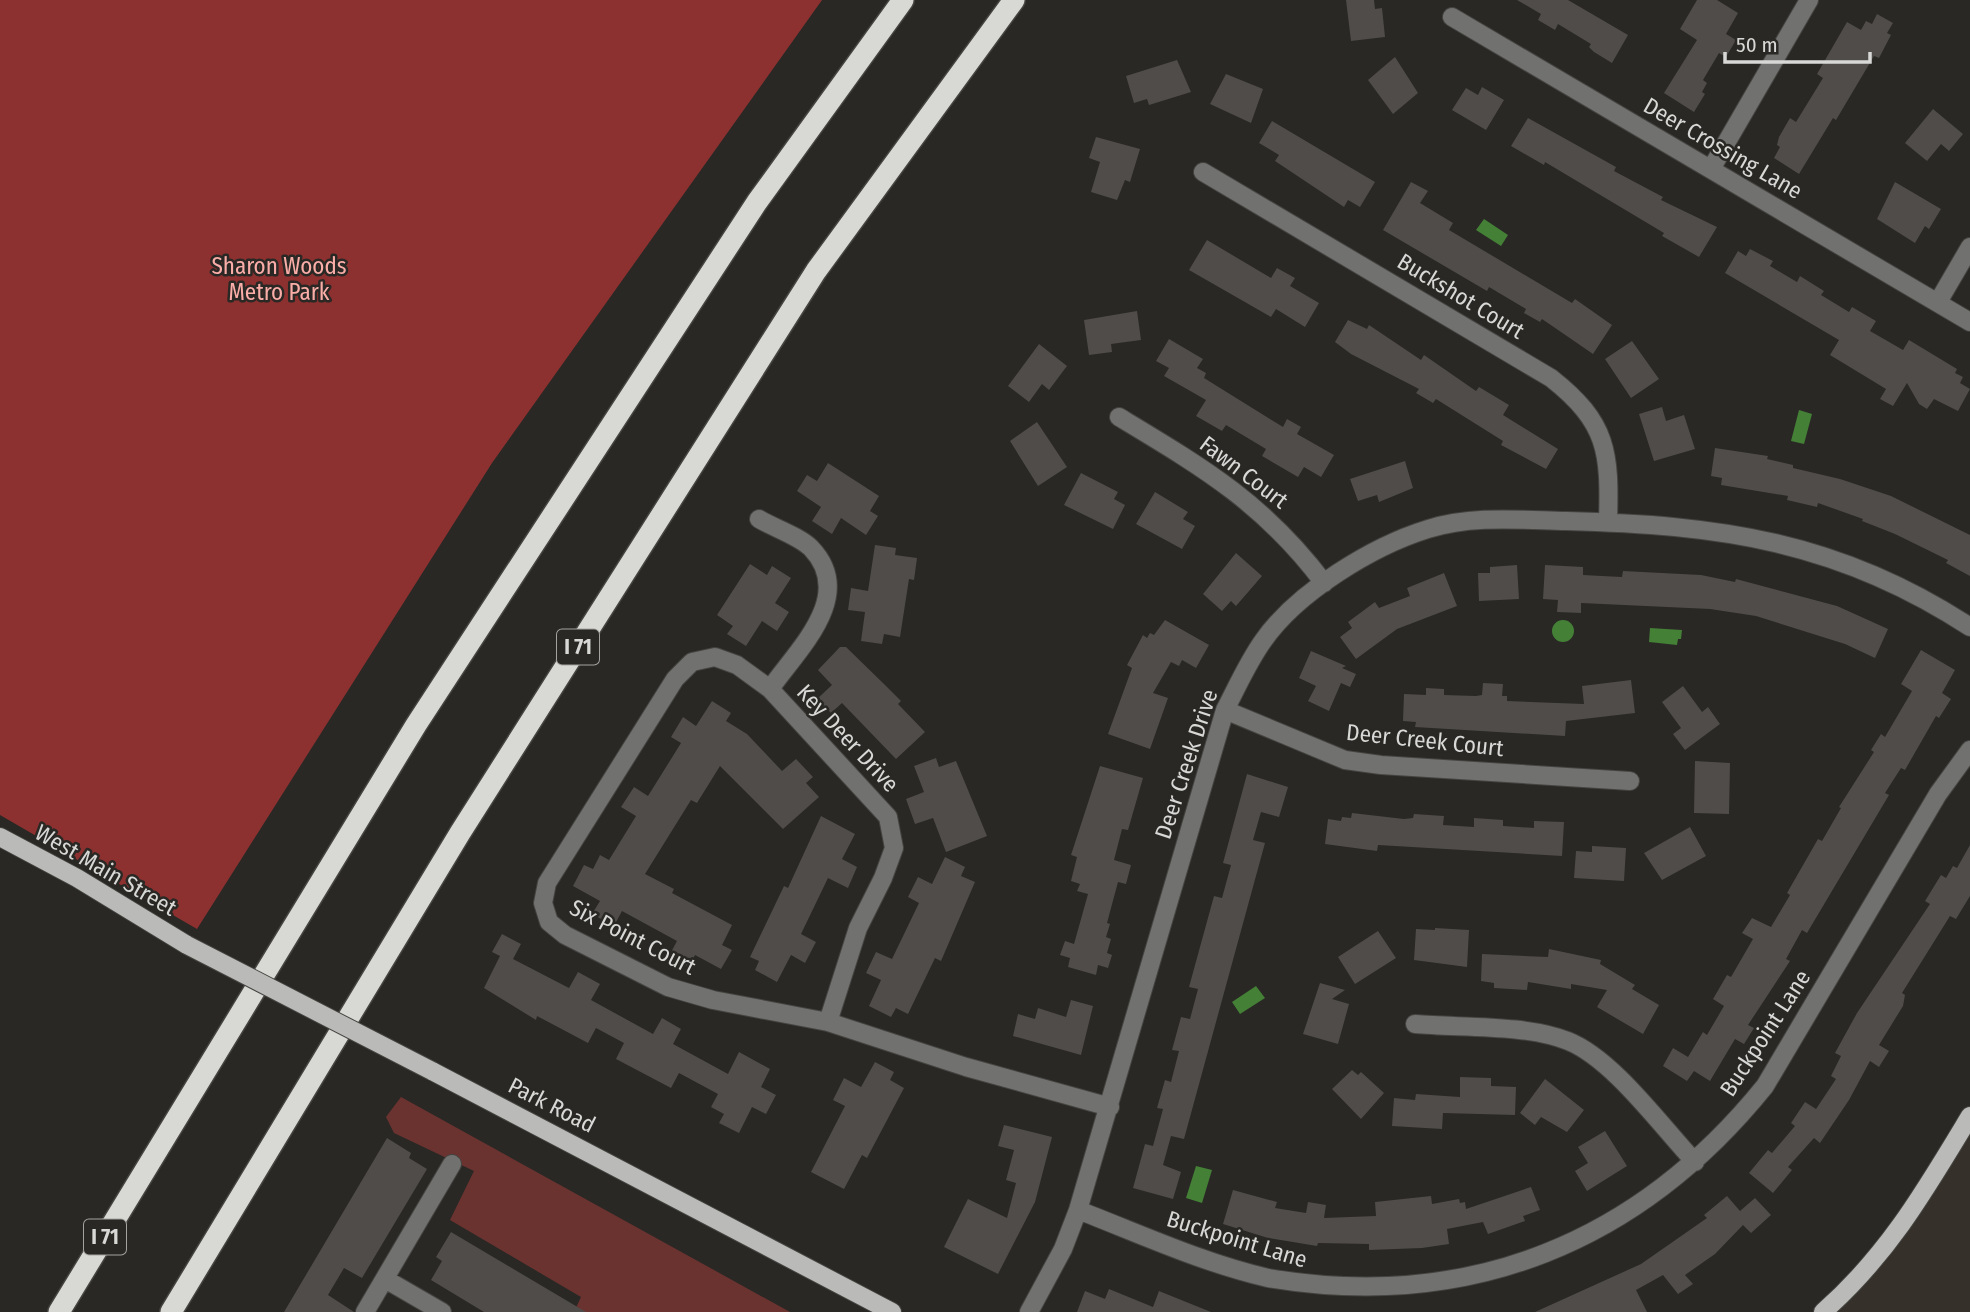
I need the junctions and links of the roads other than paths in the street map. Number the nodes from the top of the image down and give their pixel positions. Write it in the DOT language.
graph roads {
  1 [pos="903,0"];
  2 [pos="1014,0"];
  3 [pos="1809,0"];
  4 [pos="1452,17"];
  5 [pos="1711,169"];
  6 [pos="1203,172"];
  7 [pos="1970,247"];
  8 [pos="1938,302"];
  9 [pos="1970,321"];
  10 [pos="1119,417"];
  11 [pos="758,519"];
  12 [pos="1608,522"];
  13 [pos="1324,583"];
  14 [pos="1970,626"];
  15 [pos="692,662"];
  16 [pos="770,689"];
  17 [pos="1225,710"];
  18 [pos="1970,750"];
  19 [pos="1630,781"];
  20 [pos="0,837"];
  21 [pos="187,945"];
  22 [pos="828,1022"];
  23 [pos="1415,1024"];
  24 [pos="1110,1107"];
  25 [pos="1970,1116"];
  26 [pos="1695,1162"];
  27 [pos="452,1164"];
  28 [pos="1078,1210"];
  29 [pos="385,1279"];
  30 [pos="59,1312"];
  31 [pos="171,1312"];
  32 [pos="366,1312"];
  33 [pos="442,1312"];
  34 [pos="892,1312"];
  35 [pos="1029,1312"];
  36 [pos="1822,1312"];
  1 -- 30 [label="highway, I 71"];
  2 -- 31 [label="highway, I 71"];
  3 -- 5 [label="street"];
  4 -- 5 [label="street, Deer Crossing Lane"];
  5 -- 8 [label="street, Deer Crossing Lane"];
  6 -- 12 [label="street, Buckshot Court"];
  7 -- 8 [label="street"];
  8 -- 9 [label="street, Deer Crossing Lane"];
  10 -- 13 [label="street, Fawn Court"];
  11 -- 16 [label="street"];
  12 -- 13 [label="street, Deer Creek Drive"];
  12 -- 14 [label="street, Deer Creek Drive"];
  13 -- 17 [label="street, Deer Creek Drive"];
  15 -- 16 [label="street, Key Deer Drive"];
  15 -- 22 [label="street, Six Point Court"];
  16 -- 22 [label="street, Key Deer Drive"];
  17 -- 19 [label="street, Deer Creek Court"];
  17 -- 24 [label="street, Deer Creek Drive"];
  18 -- 26 [label="street, Buckpoint Lane"];
  20 -- 21 [label="main road, West Main Street"];
  21 -- 34 [label="main road, Park Road, bridge"];
  22 -- 24 [label="street, Six Point Court"];
  23 -- 26 [label="street"];
  24 -- 28 [label="street, Deer Creek Drive"];
  25 -- 36 [label="main road"];
  26 -- 28 [label="street, Buckpoint Lane"];
  27 -- 29 [label="street"];
  28 -- 35 [label="street, Deer Creek Drive"];
  29 -- 32 [label="street"];
  29 -- 33 [label="street"];
}
